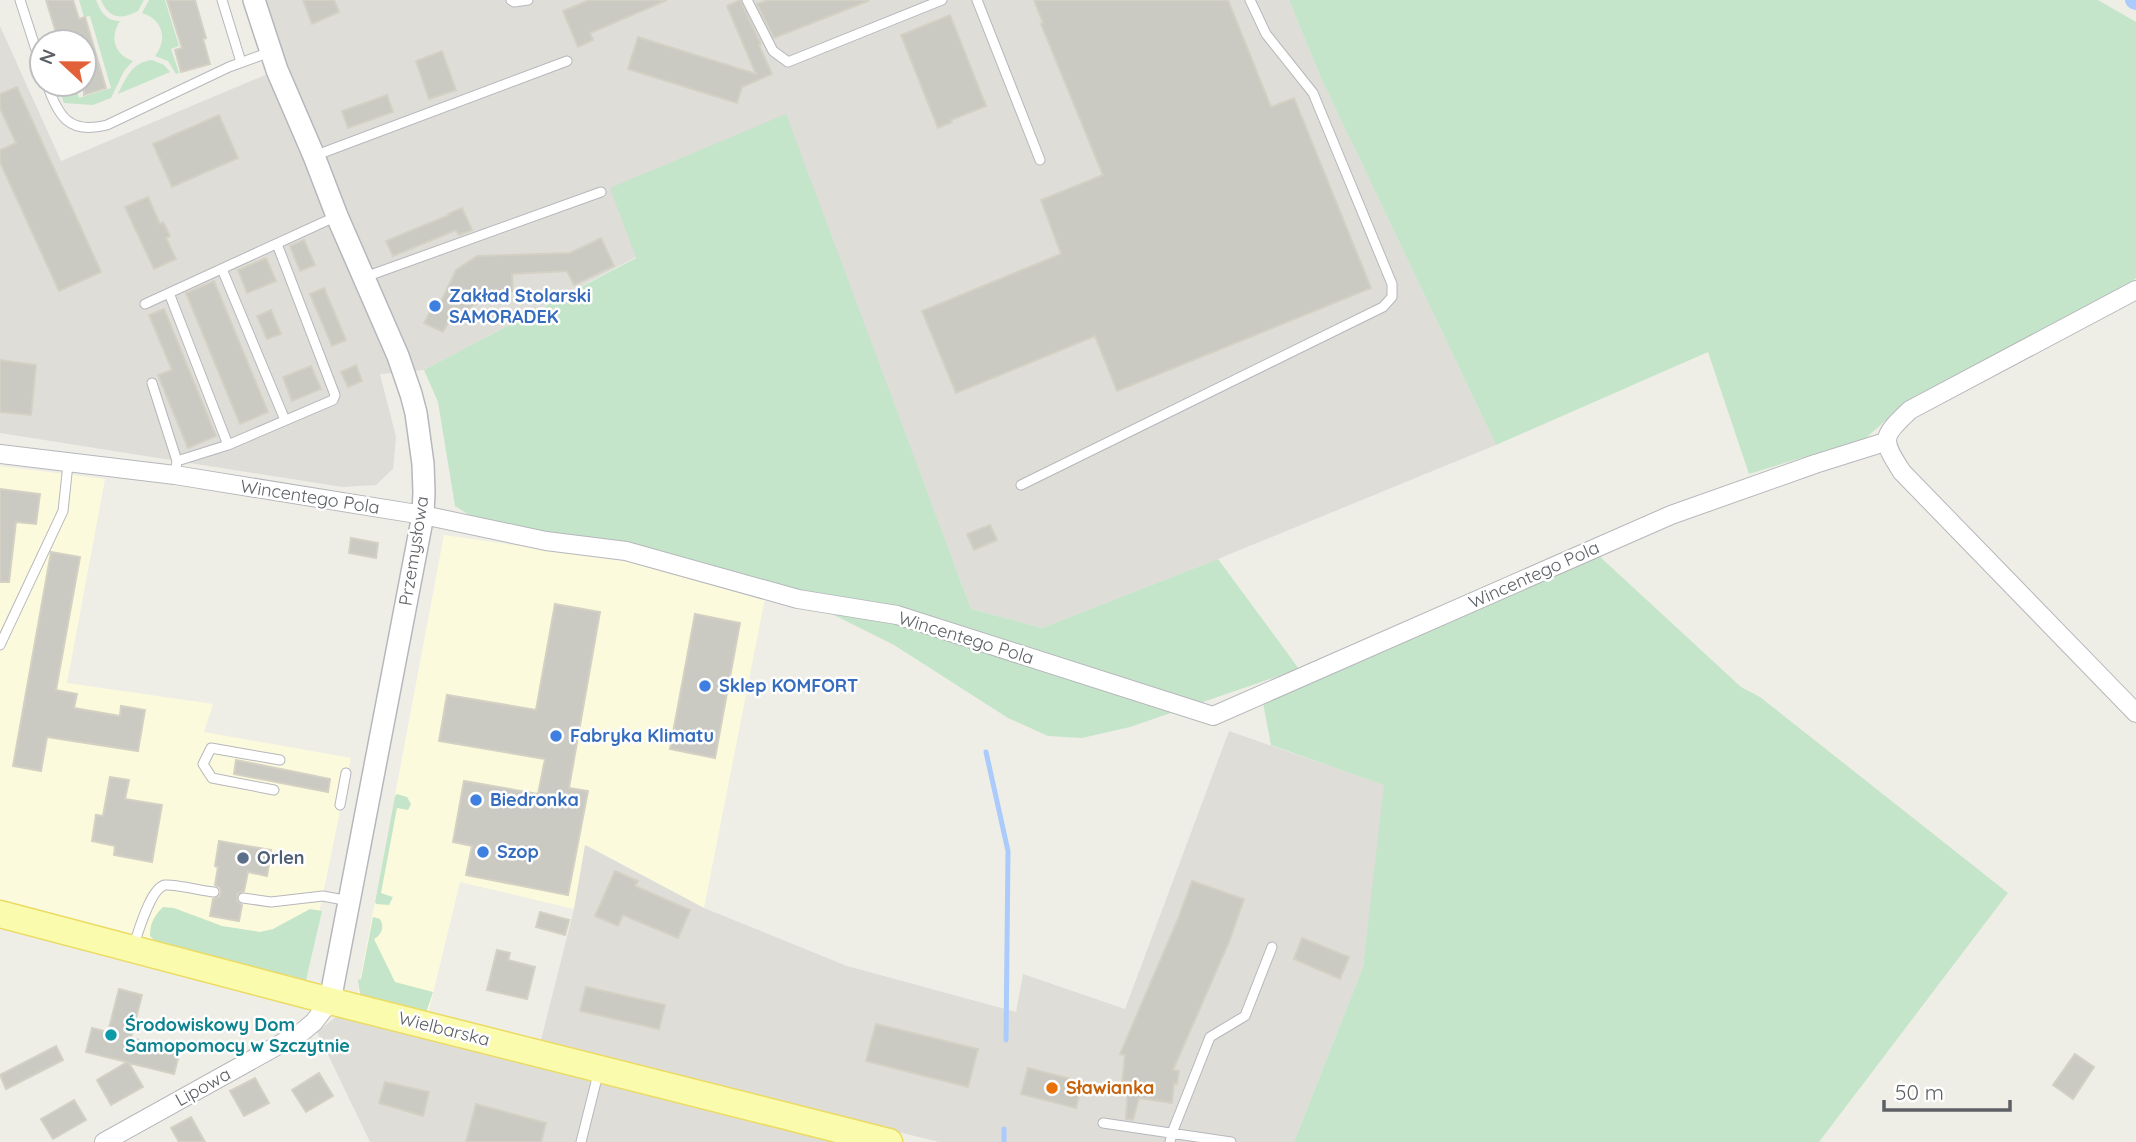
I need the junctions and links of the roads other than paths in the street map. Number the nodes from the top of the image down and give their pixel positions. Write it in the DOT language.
graph roads {
  1 [pos="20,0"];
  2 [pos="222,0"];
  3 [pos="254,0"];
  4 [pos="511,0"];
  5 [pos="528,0"];
  6 [pos="747,0"];
  7 [pos="942,0"];
  8 [pos="977,0"];
  9 [pos="1250,0"];
  10 [pos="29,28"];
  11 [pos="270,52"];
  12 [pos="567,61"];
  13 [pos="241,62"];
  14 [pos="52,98"];
  15 [pos="314,156"];
  16 [pos="1040,160"];
  17 [pos="601,192"];
  18 [pos="337,216"];
  19 [pos="277,244"];
  20 [pos="222,269"];
  21 [pos="365,277"];
  22 [pos="2136,289"];
  23 [pos="169,293"];
  24 [pos="145,304"];
  25 [pos="152,383"];
  26 [pos="285,420"];
  27 [pos="1885,442"];
  28 [pos="228,445"];
  29 [pos="0,454"];
  30 [pos="68,464"];
  31 [pos="176,468"];
  32 [pos="1021,485"];
  33 [pos="422,515"];
  34 [pos="0,645"];
  35 [pos="2136,713"];
  36 [pos="280,760"];
  37 [pos="346,773"];
  38 [pos="274,790"];
  39 [pos="340,805"];
  40 [pos="214,892"];
  41 [pos="243,898"];
  42 [pos="349,901"];
  43 [pos="0,914"];
  44 [pos="1272,947"];
  45 [pos="133,948"];
  46 [pos="330,1000"];
  47 [pos="599,1069"];
  48 [pos="1103,1123"];
  49 [pos="1171,1138"];
  50 [pos="104,1142"];
  51 [pos="581,1142"];
  52 [pos="889,1142"];
  53 [pos="1231,1142"];
  1 -- 10 [label="lane"];
  2 -- 13 [label="lane"];
  3 -- 11 [label="street, Przemysłowa"];
  4 -- 5 [label="lane"];
  6 -- 7 [label="lane"];
  8 -- 16 [label="lane"];
  9 -- 32 [label="lane"];
  11 -- 13 [label="lane"];
  11 -- 15 [label="street, Przemysłowa"];
  12 -- 15 [label="lane"];
  13 -- 14 [label="lane"];
  15 -- 18 [label="street, Przemysłowa"];
  17 -- 21 [label="lane"];
  18 -- 19 [label="lane"];
  18 -- 21 [label="street, Przemysłowa"];
  19 -- 20 [label="lane"];
  19 -- 26 [label="lane"];
  20 -- 23 [label="lane"];
  20 -- 26 [label="lane"];
  21 -- 33 [label="street, Przemysłowa"];
  22 -- 27 [label="street"];
  23 -- 24 [label="lane"];
  23 -- 28 [label="lane"];
  25 -- 31 [label="lane"];
  26 -- 28 [label="lane"];
  27 -- 33 [label="street, Wincentego Pola"];
  27 -- 35 [label="street"];
  28 -- 31 [label="lane"];
  29 -- 30 [label="street, Wincentego Pola"];
  30 -- 31 [label="street, Wincentego Pola"];
  30 -- 34 [label="lane"];
  31 -- 33 [label="street, Wincentego Pola"];
  33 -- 42 [label="street, Przemysłowa"];
  36 -- 38 [label="lane"];
  37 -- 39 [label="lane"];
  40 -- 45 [label="lane"];
  41 -- 42 [label="lane"];
  42 -- 46 [label="street, Przemysłowa"];
  43 -- 45 [label="main road, Wielbarska"];
  44 -- 49 [label="lane"];
  45 -- 46 [label="main road, Wielbarska"];
  46 -- 47 [label="main road, Wielbarska"];
  46 -- 50 [label="street, Lipowa"];
  47 -- 51 [label="lane"];
  47 -- 52 [label="main road, Wielbarska"];
  48 -- 49 [label="lane"];
  49 -- 53 [label="lane"];
}
